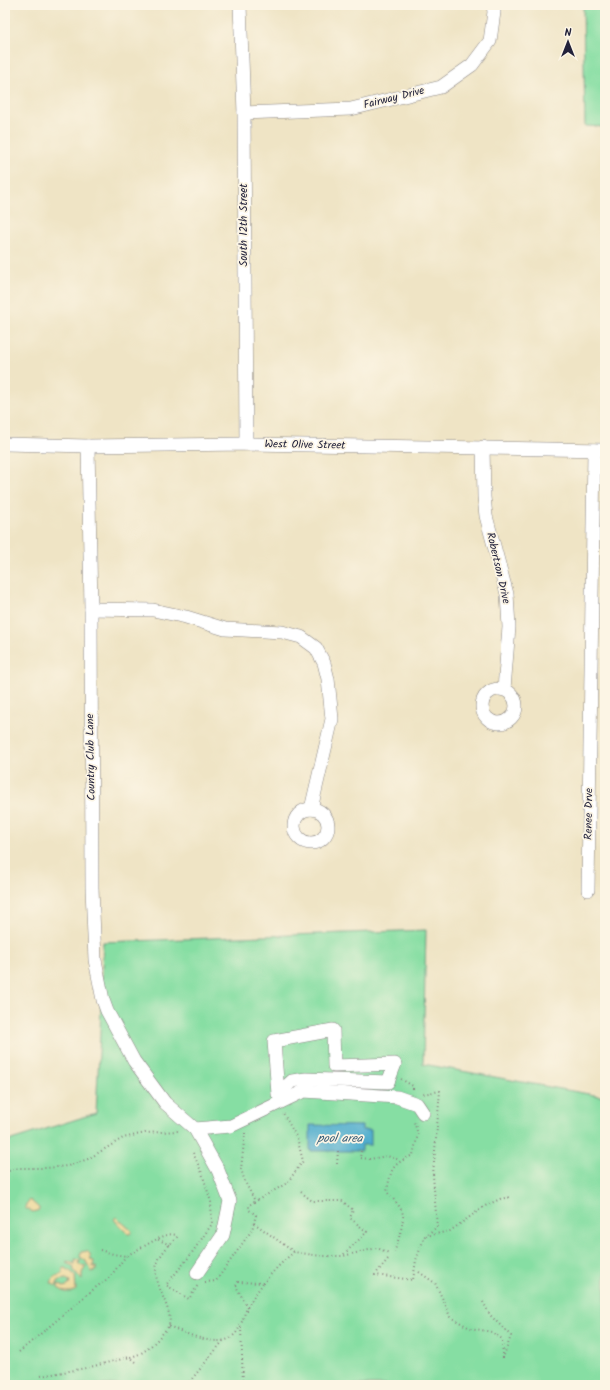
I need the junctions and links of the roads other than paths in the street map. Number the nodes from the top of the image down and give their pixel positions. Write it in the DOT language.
graph roads {
  1 [pos="240,5"];
  2 [pos="493,5"];
  3 [pos="244,113"];
  4 [pos="5,444"];
  5 [pos="246,444"];
  6 [pos="88,446"];
  7 [pos="483,447"];
  8 [pos="600,450"];
  9 [pos="91,609"];
  10 [pos="504,689"];
  11 [pos="311,809"];
  12 [pos="588,890"];
  13 [pos="390,1076"];
  14 [pos="419,1117"];
  15 [pos="195,1129"];
  16 [pos="197,1273"];
  1 -- 3 [label="street, South 12th Street"];
  2 -- 3 [label="street, Fairway Drive"];
  3 -- 5 [label="street, South 12th Street"];
  4 -- 6 [label="street, West Olive Street"];
  5 -- 6 [label="street, West Olive Street"];
  5 -- 7 [label="street, West Olive Street"];
  6 -- 9 [label="street, Country Club Lane"];
  7 -- 8 [label="street, West Olive Street"];
  7 -- 10 [label="street, Robertson Drive"];
  8 -- 12 [label="street, Renee Drve"];
  9 -- 11 [label="street"];
  9 -- 15 [label="street, Country Club Lane"];
  13 -- 13 [label="street"];
  14 -- 15 [label="street"];
  15 -- 16 [label="street"];
}
